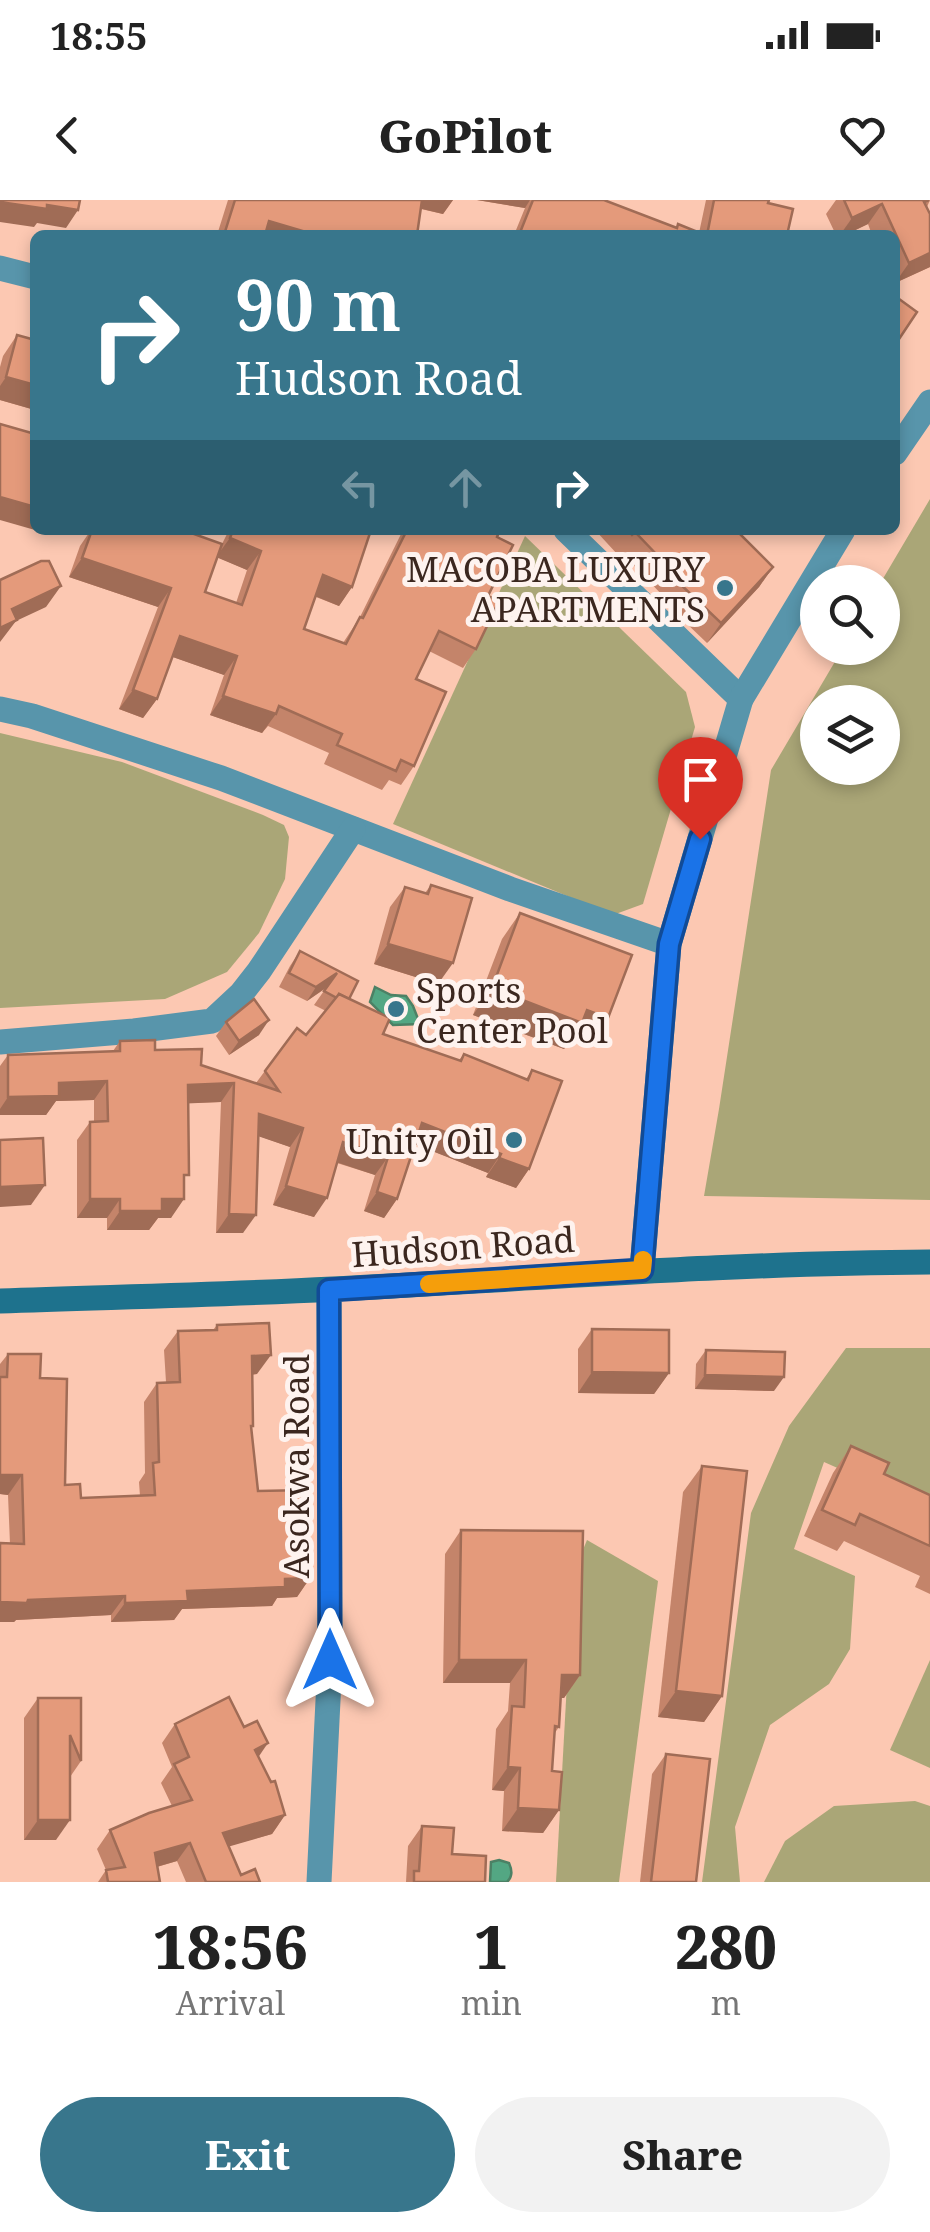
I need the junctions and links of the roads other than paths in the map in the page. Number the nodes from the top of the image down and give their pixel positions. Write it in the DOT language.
graph roads {
  1 [pos="0,268"];
  2 [pos="30,276"];
  3 [pos="930,402"];
  4 [pos="900,446"];
  5 [pos="571,535"];
  6 [pos="841,535"];
  7 [pos="741,699"];
  8 [pos="0,708"];
  9 [pos="353,829"];
  10 [pos="669,944"];
  11 [pos="0,1042"];
  12 [pos="930,1262"];
  13 [pos="642,1270"];
  14 [pos="329,1290"];
  15 [pos="0,1301"];
  16 [pos="319,1882"];
  1 -- 2 [label="street"];
  3 -- 4 [label="street"];
  5 -- 7 [label="street"];
  6 -- 7 [label="street"];
  7 -- 10 [label="street"];
  8 -- 9 [label="street"];
  9 -- 10 [label="street"];
  9 -- 11 [label="street"];
  10 -- 13 [label="street"];
  12 -- 13 [label="street, Hudson Road"];
  13 -- 14 [label="street, Hudson Road"];
  14 -- 15 [label="street, Hudson Road"];
  14 -- 16 [label="street, Asokwa Road"];
}
